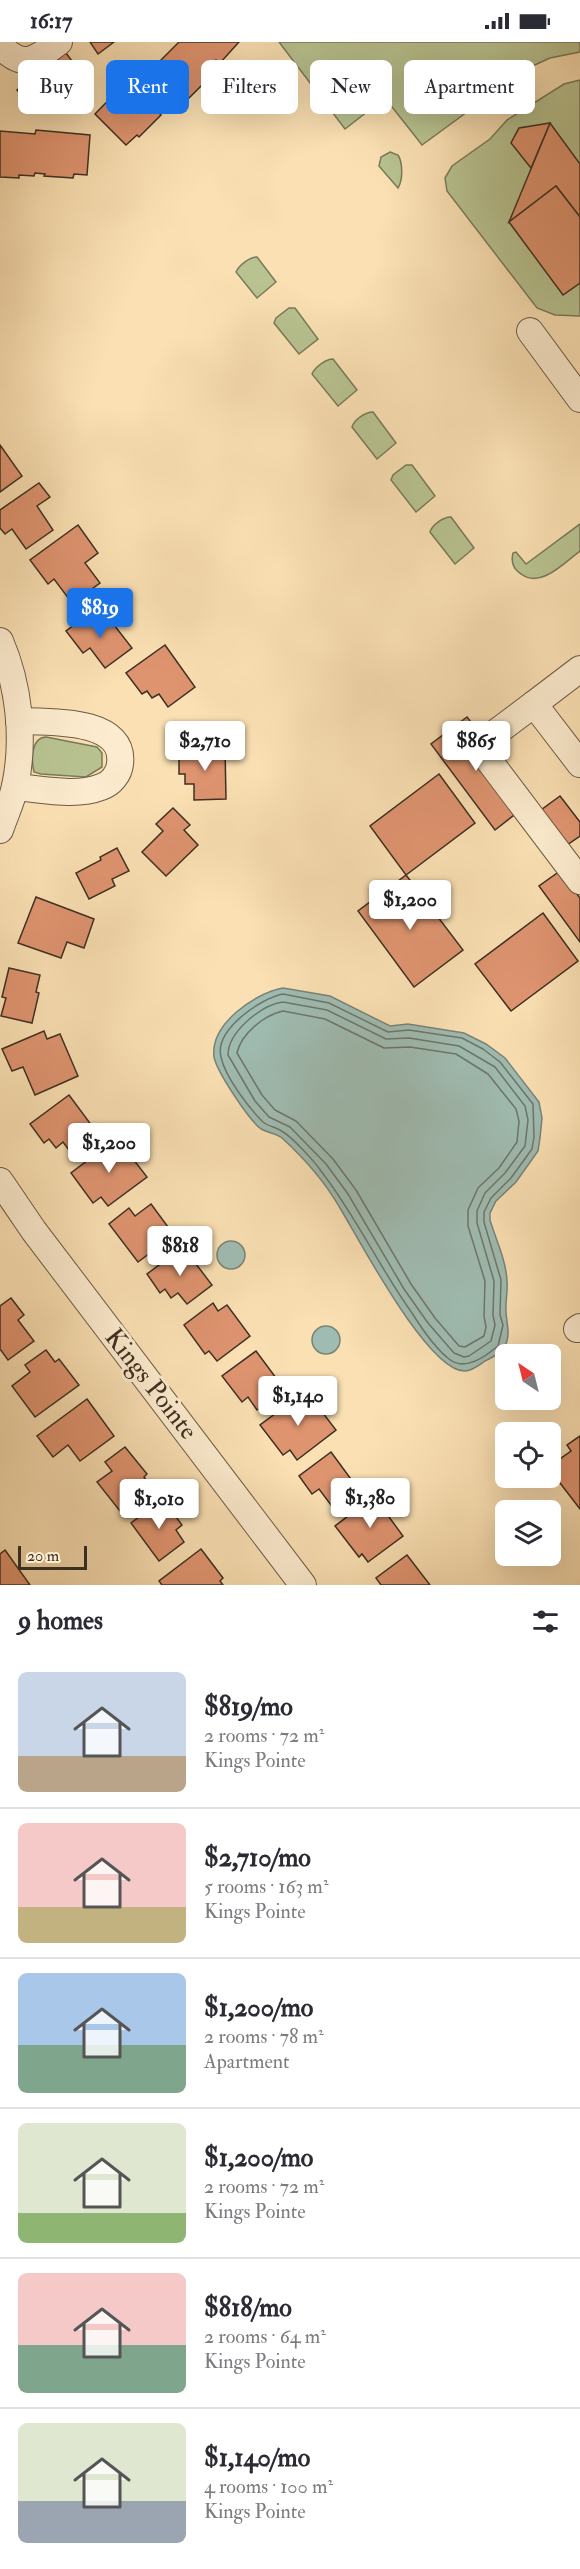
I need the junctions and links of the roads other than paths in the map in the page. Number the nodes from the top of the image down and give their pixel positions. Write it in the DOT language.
graph roads {
  1 [pos="59,42"];
  2 [pos="0,45"];
  3 [pos="530,331"];
  4 [pos="580,399"];
  5 [pos="0,641"];
  6 [pos="580,669"];
  7 [pos="534,704"];
  8 [pos="19,721"];
  9 [pos="580,765"];
  10 [pos="15,787"];
  11 [pos="0,830"];
  12 [pos="580,881"];
  13 [pos="0,1181"];
  14 [pos="303,1585"];
  1 -- 2 [label="street"];
  3 -- 4 [label="street"];
  5 -- 8 [label="street"];
  6 -- 7 [label="street"];
  7 -- 9 [label="street"];
  7 -- 12 [label="street"];
  8 -- 10 [label="street"];
  8 -- 10 [label="street"];
  10 -- 11 [label="street"];
  13 -- 14 [label="street, Kings Pointe"];
}
